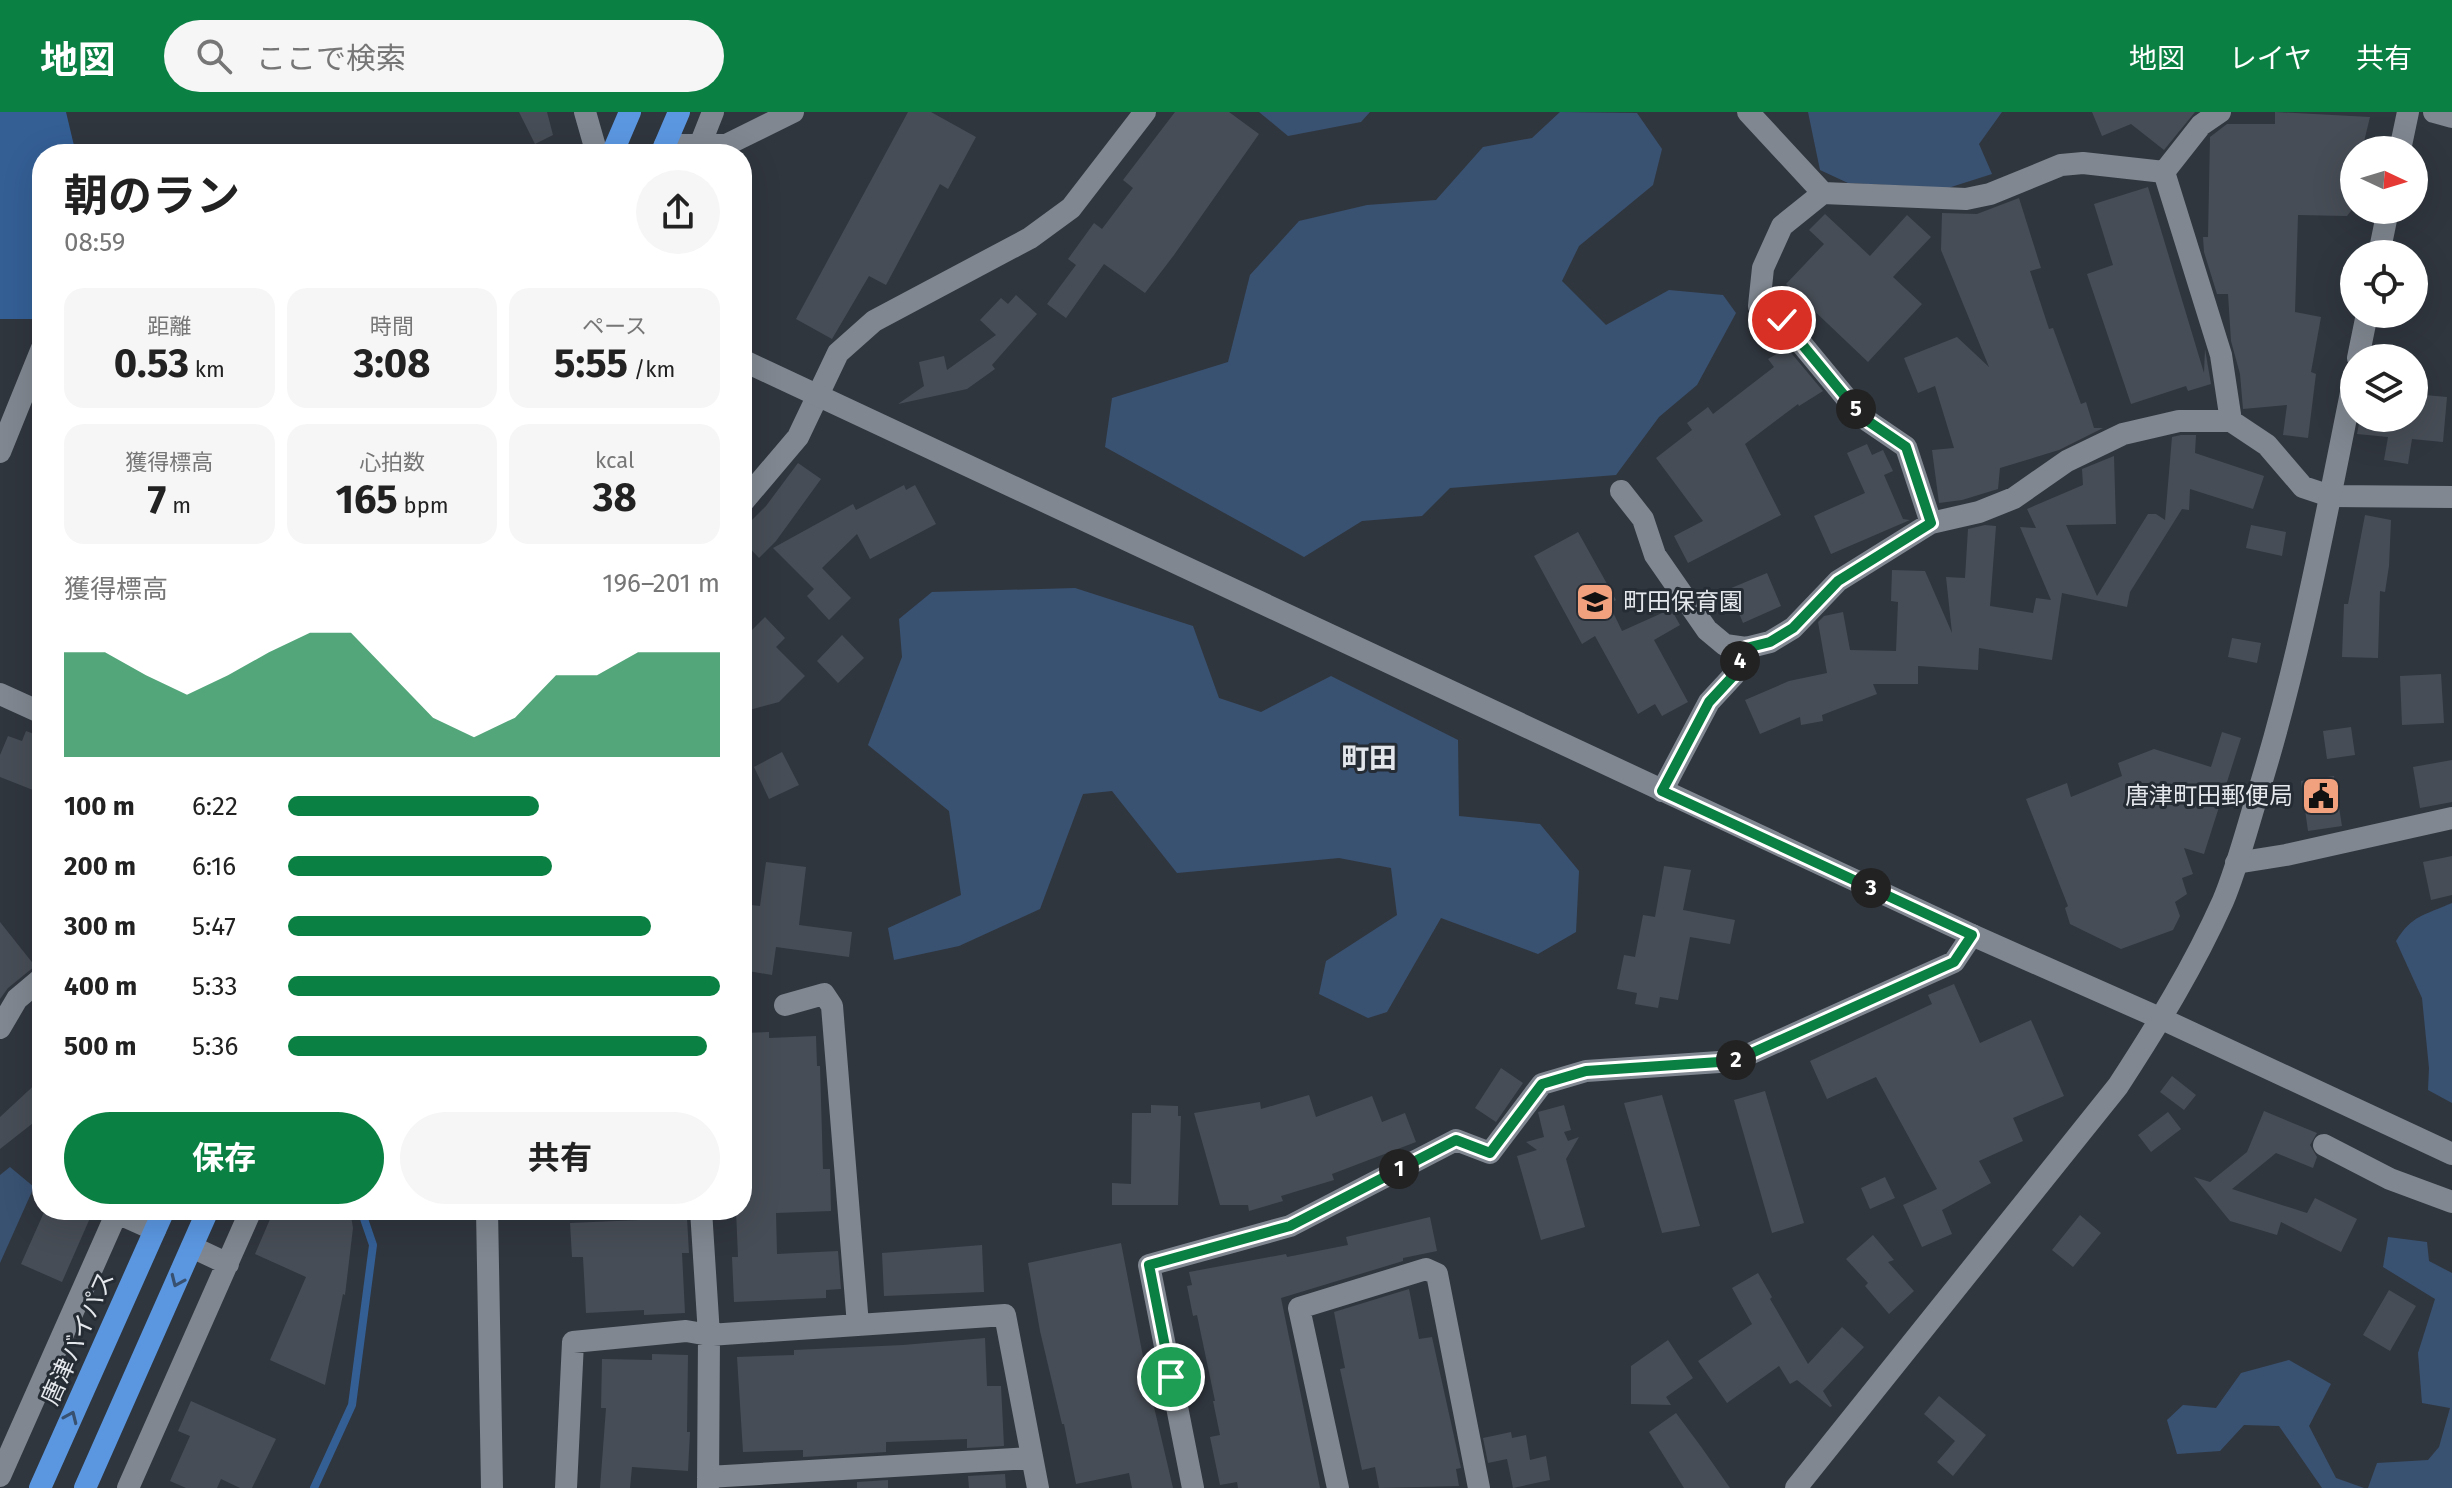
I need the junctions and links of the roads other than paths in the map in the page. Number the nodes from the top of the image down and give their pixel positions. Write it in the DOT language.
graph roads {
  1 [pos="585,112"];
  2 [pos="630,112"];
  3 [pos="679,112"];
  4 [pos="713,112"];
  5 [pos="793,112"];
  6 [pos="1145,112"];
  7 [pos="1748,112"];
  8 [pos="2220,112"];
  9 [pos="2408,112"];
  10 [pos="2434,112"];
  11 [pos="2452,117"];
  12 [pos="2403,136"];
  13 [pos="594,144"];
  14 [pos="616,144"];
  15 [pos="666,144"];
  16 [pos="700,144"];
  17 [pos="728,144"];
  18 [pos="2164,172"];
  19 [pos="1823,193"];
  20 [pos="752,365"];
  21 [pos="32,373"];
  22 [pos="817,396"];
  23 [pos="2231,421"];
  24 [pos="2343,432"];
  25 [pos="0,452"];
  26 [pos="752,491"];
  27 [pos="1621,491"];
  28 [pos="2330,496"];
  29 [pos="2452,497"];
  30 [pos="1931,523"];
  31 [pos="1746,648"];
  32 [pos="0,694"];
  33 [pos="32,708"];
  34 [pos="1662,791"];
  35 [pos="2452,818"];
  36 [pos="2236,863"];
  37 [pos="1972,935"];
  38 [pos="32,986"];
  39 [pos="785,1005"];
  40 [pos="2162,1019"];
  41 [pos="0,1028"];
  42 [pos="2324,1145"];
  43 [pos="2452,1154"];
  44 [pos="2452,1202"];
  45 [pos="113,1220"];
  46 [pos="159,1220"];
  47 [pos="204,1220"];
  48 [pos="247,1220"];
  49 [pos="487,1220"];
  50 [pos="702,1220"];
  51 [pos="192,1247"];
  52 [pos="228,1264"];
  53 [pos="858,1325"];
  54 [pos="709,1335"];
  55 [pos="1031,1458"];
  56 [pos="0,1476"];
  57 [pos="708,1483"];
  58 [pos="40,1488"];
  59 [pos="85,1488"];
  60 [pos="128,1488"];
  61 [pos="492,1488"];
  62 [pos="566,1488"];
  63 [pos="1038,1488"];
  64 [pos="1193,1488"];
  65 [pos="1338,1488"];
  66 [pos="1479,1488"];
  67 [pos="1796,1488"];
  1 -- 13 [label="street"];
  2 -- 14 [label="highway"];
  3 -- 15 [label="highway"];
  4 -- 16 [label="street"];
  5 -- 17 [label="street"];
  6 -- 22 [label="street"];
  7 -- 19 [label="street"];
  8 -- 18 [label="street"];
  9 -- 12 [label="street"];
  10 -- 11 [label="street"];
  18 -- 19 [label="street"];
  18 -- 23 [label="street"];
  19 -- 30 [label="street"];
  20 -- 22 [label="street"];
  21 -- 25 [label="street"];
  22 -- 26 [label="street"];
  22 -- 34 [label="street"];
  23 -- 28 [label="street"];
  23 -- 30 [label="street"];
  24 -- 28 [label="street"];
  27 -- 31 [label="street"];
  28 -- 29 [label="street"];
  28 -- 36 [label="street"];
  30 -- 31 [label="street"];
  31 -- 34 [label="street"];
  32 -- 33 [label="street"];
  34 -- 37 [label="street"];
  35 -- 36 [label="street"];
  36 -- 40 [label="street"];
  37 -- 40 [label="street"];
  37 -- 64 [label="street"];
  38 -- 41 [label="street"];
  39 -- 53 [label="street"];
  40 -- 43 [label="street"];
  40 -- 67 [label="street"];
  42 -- 44 [label="street"];
  45 -- 56 [label="street"];
  58 -- 46 [label="highway, 唐津バイパス, one-way"];
  47 -- 51 [label="highway"];
  48 -- 52 [label="street"];
  49 -- 61 [label="street"];
  50 -- 54 [label="street"];
  51 -- 52 [label="street"];
  51 -- 59 [label="highway, one-way"];
  52 -- 60 [label="street"];
  53 -- 54 [label="street"];
  53 -- 55 [label="street"];
  54 -- 57 [label="street"];
  54 -- 62 [label="street"];
  55 -- 57 [label="street"];
  55 -- 63 [label="street"];
  65 -- 66 [label="street"];
}
